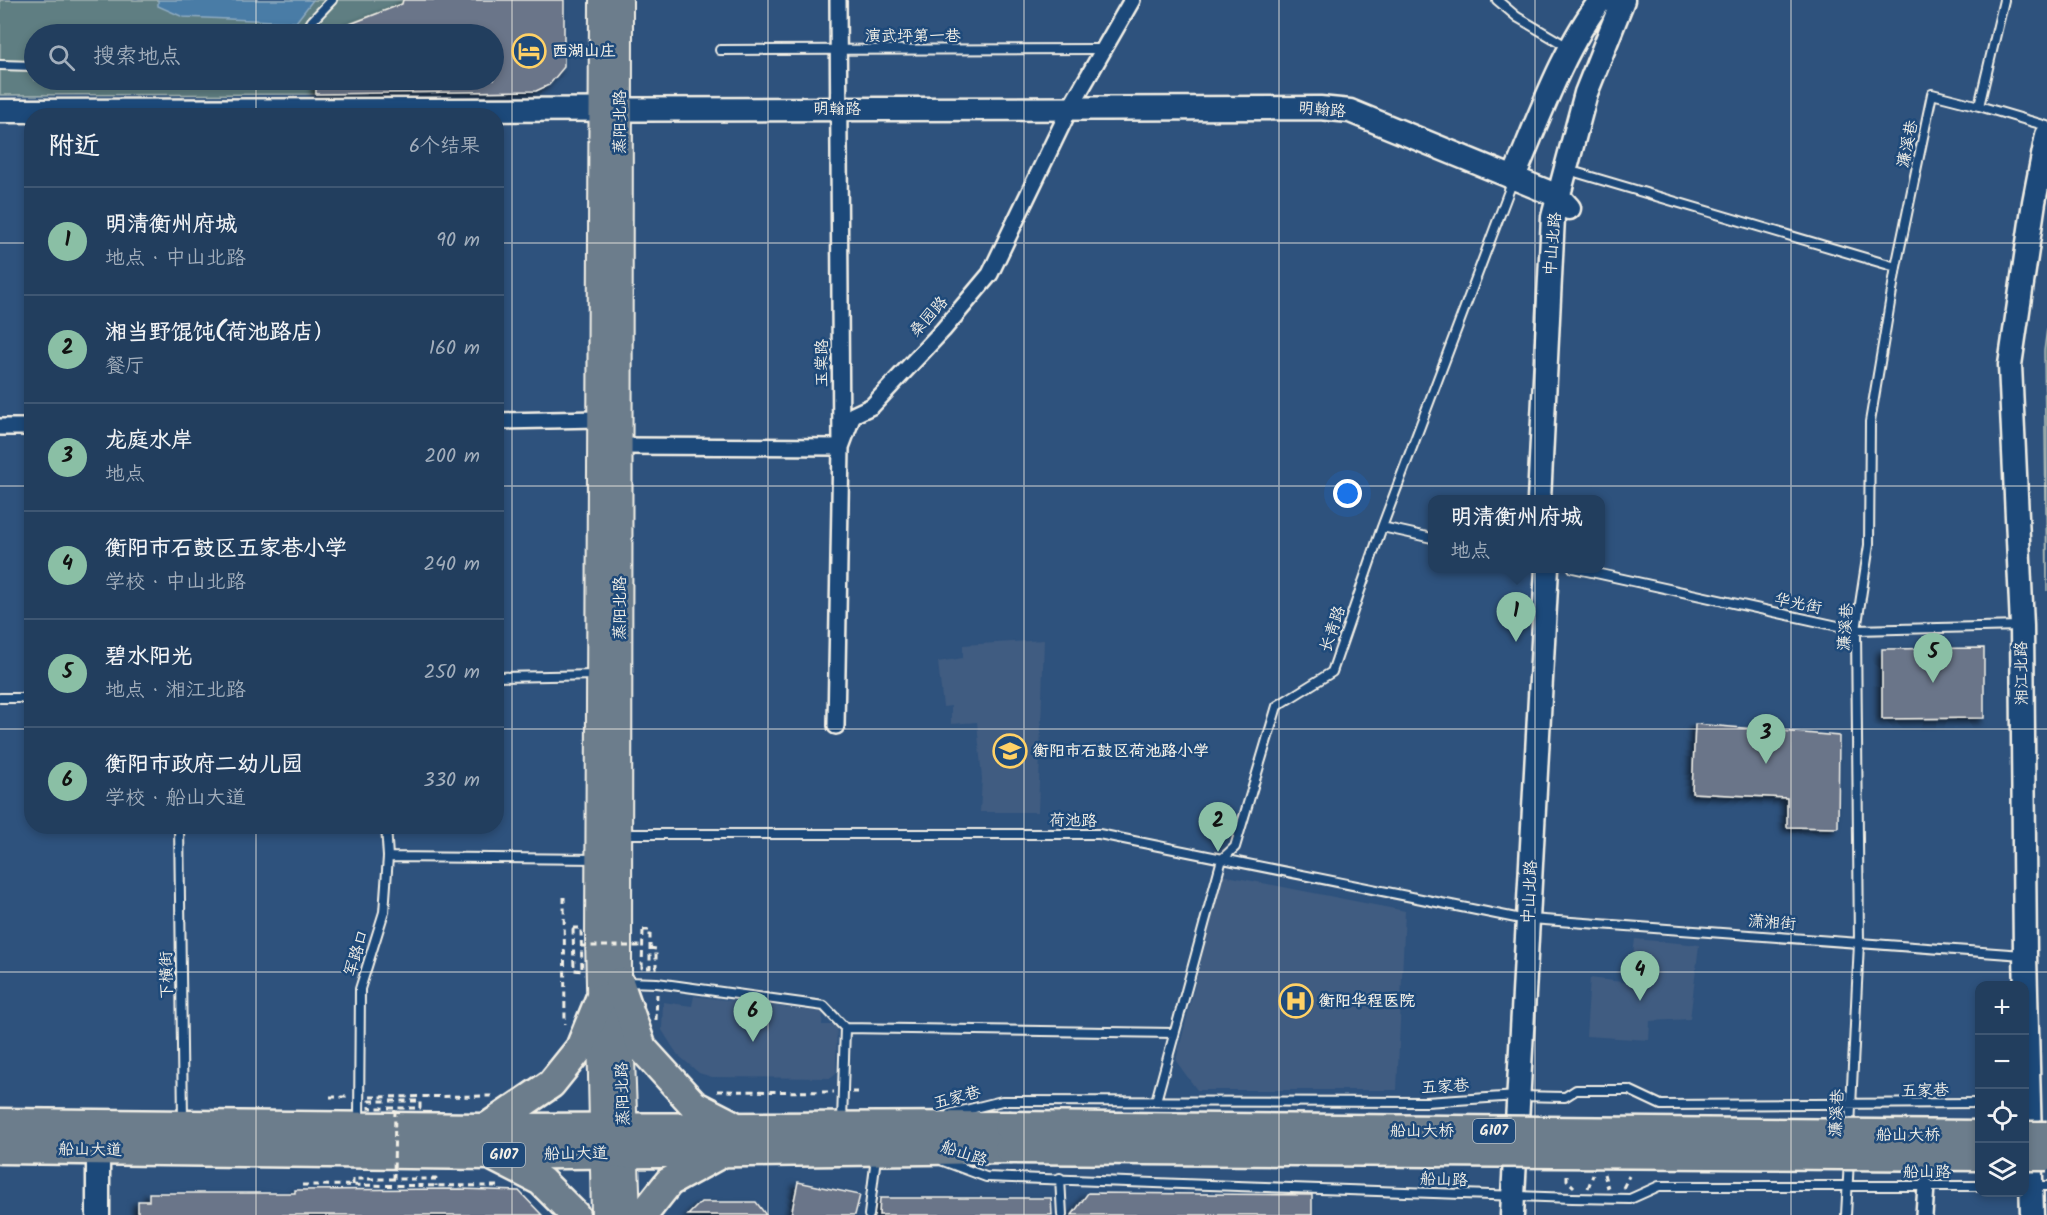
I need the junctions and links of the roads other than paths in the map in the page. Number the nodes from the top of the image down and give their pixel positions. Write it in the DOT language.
graph roads {
  1 [pos="332,0"];
  2 [pos="602,0"];
  3 [pos="620,0"];
  4 [pos="838,0"];
  5 [pos="1132,0"];
  6 [pos="1497,0"];
  7 [pos="1601,0"];
  8 [pos="1623,0"];
  9 [pos="1634,0"];
  10 [pos="2004,0"];
  11 [pos="310,24"];
  12 [pos="1105,49"];
  13 [pos="1571,49"];
  14 [pos="720,50"];
  15 [pos="838,50"];
  16 [pos="0,65"];
  17 [pos="24,66"];
  18 [pos="1979,106"];
  19 [pos="0,111"];
  20 [pos="24,111"];
  21 [pos="1068,112"];
  22 [pos="504,113"];
  23 [pos="611,113"];
  24 [pos="838,113"];
  25 [pos="504,117"];
  26 [pos="0,118"];
  27 [pos="24,118"];
  28 [pos="2047,126"];
  29 [pos="2047,135"];
  30 [pos="1578,173"];
  31 [pos="1512,183"];
  32 [pos="2047,196"];
  33 [pos="1561,203"];
  34 [pos="1896,267"];
  35 [pos="598,419"];
  36 [pos="504,421"];
  37 [pos="0,427"];
  38 [pos="24,427"];
  39 [pos="619,446"];
  40 [pos="841,447"];
  41 [pos="1539,495"];
  42 [pos="1551,495"];
  43 [pos="1382,527"];
  44 [pos="1428,537"];
  45 [pos="1535,573"];
  46 [pos="1547,573"];
  47 [pos="1596,573"];
  48 [pos="2022,626"];
  49 [pos="1857,630"];
  50 [pos="598,675"];
  51 [pos="504,677"];
  52 [pos="0,698"];
  53 [pos="24,698"];
  54 [pos="836,726"];
  55 [pos="179,834"];
  56 [pos="387,834"];
  57 [pos="621,834"];
  58 [pos="388,857"];
  59 [pos="598,859"];
  60 [pos="1222,859"];
  61 [pos="1522,919"];
  62 [pos="1859,944"];
  63 [pos="2025,955"];
  64 [pos="609,990"];
  65 [pos="844,1028"];
  66 [pos="1174,1033"];
  67 [pos="1513,1096"];
  68 [pos="1156,1101"];
  69 [pos="1975,1103"];
  70 [pos="2031,1103"];
  71 [pos="1851,1105"];
  72 [pos="359,1111"];
  73 [pos="0,1123"];
  74 [pos="183,1124"];
  75 [pos="842,1126"];
  76 [pos="1975,1135"];
  77 [pos="2029,1136"];
  78 [pos="2047,1136"];
  79 [pos="910,1137"];
  80 [pos="1008,1138"];
  81 [pos="730,1139"];
  82 [pos="612,1140"];
  83 [pos="488,1141"];
  84 [pos="0,1149"];
  85 [pos="98,1150"];
  86 [pos="877,1150"];
  87 [pos="1975,1156"];
  88 [pos="2029,1156"];
  89 [pos="2047,1156"];
  90 [pos="2047,1163"];
  91 [pos="1060,1178"];
  92 [pos="1847,1186"];
  93 [pos="1926,1186"];
  94 [pos="1975,1186"];
  95 [pos="2034,1186"];
  96 [pos="1507,1205"];
  97 [pos="98,1215"];
  98 [pos="574,1215"];
  99 [pos="604,1215"];
  100 [pos="628,1215"];
  101 [pos="643,1215"];
  102 [pos="869,1215"];
  103 [pos="1062,1215"];
  104 [pos="1846,1215"];
  105 [pos="1924,1215"];
  106 [pos="2032,1215"];
  1 -- 11 [label="lane"];
  2 -- 23 [label="main road, 蒸阳北路"];
  3 -- 23 [label="main road, 蒸阳北路"];
  4 -- 15 [label="street, 玉棠路"];
  5 -- 12 [label="street, 桑园路"];
  6 -- 13 [label="lane"];
  7 -- 13 [label="main road"];
  8 -- 33 [label="main road, 中山北路"];
  9 -- 30 [label="main road, 中山北路"];
  10 -- 18 [label="lane"];
  12 -- 15 [label="lane, 演武坪第一巷"];
  12 -- 21 [label="street, 桑园路"];
  13 -- 31 [label="main road"];
  14 -- 15 [label="lane, 演武坪第一巷"];
  15 -- 24 [label="street, 玉棠路"];
  16 -- 17 [label="lane"];
  18 -- 28 [label="lane"];
  18 -- 34 [label="lane, 濂溪巷"];
  19 -- 20 [label="main road, 明翰路"];
  21 -- 24 [label="main road, 明翰路"];
  21 -- 31 [label="main road, 明翰路"];
  21 -- 40 [label="street, 桑园路"];
  22 -- 23 [label="main road, 明翰路"];
  23 -- 24 [label="main road, 明翰路"];
  23 -- 25 [label="main road, 明翰路"];
  23 -- 35 [label="main road, 蒸阳北路"];
  23 -- 39 [label="main road, 蒸阳北路"];
  24 -- 40 [label="street, 玉棠路"];
  26 -- 27 [label="main road"];
  29 -- 48 [label="main road, 湘江北路"];
  30 -- 33 [label="main road, 中山北路"];
  30 -- 34 [label="lane"];
  31 -- 33 [label="main road, 明翰路"];
  31 -- 43 [label="lane, 长青路"];
  32 -- 90 [label="main road, 湘江北路"];
  33 -- 41 [label="main road, 中山北路"];
  33 -- 42 [label="main road, 中山北路"];
  34 -- 49 [label="lane, 濂溪巷"];
  35 -- 36 [label="street"];
  35 -- 50 [label="main road, 蒸阳北路"];
  37 -- 38 [label="street"];
  39 -- 40 [label="street"];
  39 -- 57 [label="main road, 蒸阳北路"];
  40 -- 54 [label="street, 玉棠路"];
  43 -- 44 [label="lane"];
  43 -- 60 [label="lane, 长青路"];
  45 -- 61 [label="main road, 中山北路"];
  46 -- 61 [label="main road, 中山北路"];
  47 -- 49 [label="lane, 华光街"];
  48 -- 49 [label="lane, 华光街"];
  48 -- 63 [label="main road, 湘江北路"];
  49 -- 62 [label="lane, 濂溪巷"];
  50 -- 51 [label="lane"];
  50 -- 59 [label="main road, 蒸阳北路"];
  52 -- 53 [label="lane"];
  55 -- 74 [label="lane, 下横街"];
  56 -- 58 [label="lane, 军路口"];
  57 -- 60 [label="lane, 荷池路"];
  57 -- 64 [label="main road, 蒸阳北路"];
  58 -- 59 [label="lane"];
  58 -- 72 [label="lane, 军路口"];
  59 -- 64 [label="main road, 蒸阳北路"];
  60 -- 61 [label="lane, 荷池路"];
  60 -- 66 [label="lane, 长青路"];
  61 -- 62 [label="lane, 潇湘街"];
  61 -- 67 [label="main road, 中山北路"];
  62 -- 63 [label="lane, 潇湘街"];
  62 -- 71 [label="lane, 濂溪巷"];
  63 -- 70 [label="main road, 湘江北路"];
  64 -- 65 [label="lane"];
  64 -- 81 [label="highway"];
  64 -- 82 [label="main road, 蒸阳北路"];
  64 -- 83 [label="highway"];
  65 -- 66 [label="lane"];
  65 -- 75 [label="lane"];
  66 -- 68 [label="lane, 长青路"];
  67 -- 68 [label="lane, 五家巷"];
  67 -- 71 [label="lane, 五家巷"];
  67 -- 96 [label="main road, 中山北路"];
  68 -- 79 [label="lane, 五家巷"];
  69 -- 71 [label="lane, 五家巷"];
  70 -- 95 [label="main road, 湘江北路"];
  71 -- 92 [label="lane, 濂溪巷"];
  72 -- 74 [label="highway, 船山大道 / G107"];
  72 -- 83 [label="highway, 船山大道 / G107"];
  73 -- 74 [label="highway, 船山大道 / G107"];
  75 -- 79 [label="highway, 船山大道 / G107"];
  75 -- 81 [label="highway, 船山大道 / G107"];
  76 -- 80 [label="highway, 船山大桥 / G107, bridge"];
  77 -- 78 [label="highway, bridge"];
  79 -- 80 [label="highway, 船山大道 / G107"];
  79 -- 86 [label="highway, 船山大道 / G107"];
  79 -- 91 [label="lane, 船山路"];
  80 -- 87 [label="highway, 船山大桥 / G107, bridge"];
  81 -- 82 [label="highway, 船山大道 / G107"];
  81 -- 86 [label="highway, 船山大道 / G107"];
  81 -- 101 [label="highway"];
  82 -- 83 [label="highway, 船山大道 / G107"];
  82 -- 99 [label="main road, 蒸阳北路"];
  82 -- 100 [label="main road, 蒸阳北路"];
  83 -- 85 [label="highway, 船山大道 / G107"];
  83 -- 98 [label="highway"];
  84 -- 85 [label="highway, 船山大道 / G107"];
  85 -- 97 [label="main road"];
  86 -- 102 [label="lane"];
  88 -- 89 [label="highway, bridge"];
  91 -- 96 [label="lane, 船山路"];
  91 -- 103 [label="lane"];
  92 -- 93 [label="lane, 船山路"];
  92 -- 96 [label="lane, 船山路"];
  92 -- 104 [label="lane, 濂溪巷"];
  93 -- 94 [label="lane, 船山路"];
  93 -- 105 [label="street"];
  95 -- 106 [label="main road, 湘江北路"];
}
